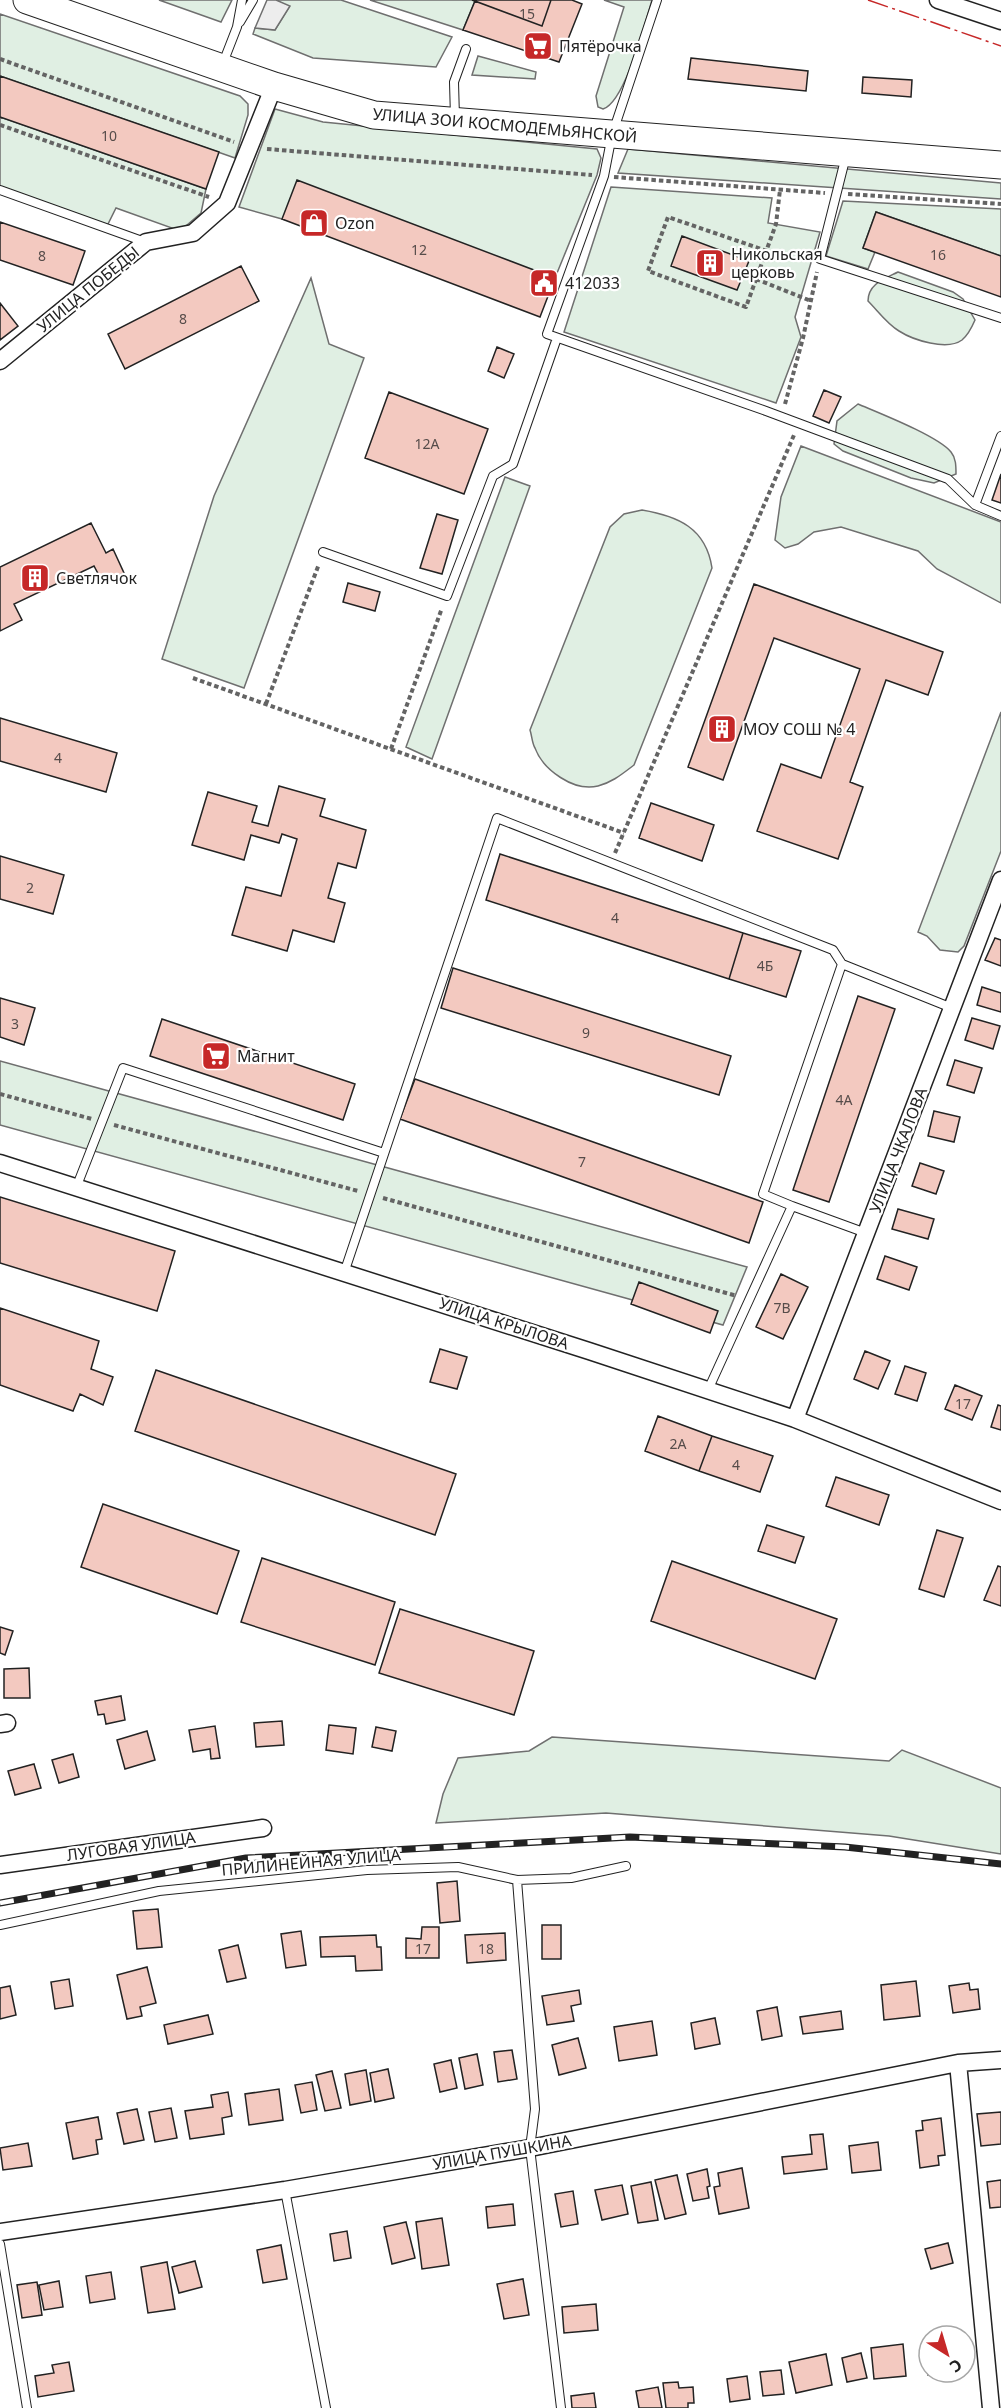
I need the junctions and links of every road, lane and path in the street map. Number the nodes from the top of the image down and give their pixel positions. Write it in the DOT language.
graph roads {
  1 [pos="27,0"];
  2 [pos="242,0"];
  3 [pos="253,0"];
  4 [pos="657,0"];
  5 [pos="938,0"];
  6 [pos="1001,21"];
  7 [pos="237,27"];
  8 [pos="466,49"];
  9 [pos="0,59"];
  10 [pos="222,66"];
  11 [pos="274,86"];
  12 [pos="454,122"];
  13 [pos="0,125"];
  14 [pos="612,135"];
  15 [pos="249,148"];
  16 [pos="847,152"];
  17 [pos="1001,165"];
  18 [pos="604,176"];
  19 [pos="0,190"];
  20 [pos="780,190"];
  21 [pos="837,193"];
  22 [pos="227,203"];
  23 [pos="1001,204"];
  24 [pos="146,242"];
  25 [pos="766,251"];
  26 [pos="820,259"];
  27 [pos="756,279"];
  28 [pos="811,301"];
  29 [pos="1001,318"];
  30 [pos="557,338"];
  31 [pos="0,361"];
  32 [pos="781,416"];
  33 [pos="799,423"];
  34 [pos="1001,436"];
  35 [pos="975,505"];
  36 [pos="1001,516"];
  37 [pos="323,552"];
  38 [pos="447,596"];
  39 [pos="194,678"];
  40 [pos="266,704"];
  41 [pos="391,749"];
  42 [pos="624,833"];
  43 [pos="611,863"];
  44 [pos="1001,880"];
  45 [pos="842,964"];
  46 [pos="952,1008"];
  47 [pos="384,1154"];
  48 [pos="0,1163"];
  49 [pos="76,1188"];
  50 [pos="792,1206"];
  51 [pos="866,1233"];
  52 [pos="344,1273"];
  53 [pos="708,1390"];
  54 [pos="795,1419"];
  55 [pos="1001,1501"];
  56 [pos="263,1828"];
  57 [pos="0,1864"];
  58 [pos="626,1866"];
  59 [pos="518,1880"];
  60 [pos="0,1925"];
  61 [pos="1001,2060"];
  62 [pos="958,2063"];
  63 [pos="530,2148"];
  64 [pos="285,2190"];
  65 [pos="0,2232"];
  66 [pos="0,2244"];
  67 [pos="27,2408"];
  68 [pos="326,2408"];
  69 [pos="561,2408"];
  70 [pos="991,2408"];
  1 -- 10 [label="main road, УЛИЦА ЗОИ КОСМОДЕМЬЯНСКОЙ"];
  2 -- 7 [label="lane"];
  3 -- 7 [label="lane"];
  4 -- 14 [label="lane"];
  5 -- 6 [label="street"];
  7 -- 10 [label="lane"];
  8 -- 12 [label="lane"];
  9 -- 15 [label="path"];
  10 -- 11 [label="main road, УЛИЦА ЗОИ КОСМОДЕМЬЯНСКОЙ"];
  11 -- 12 [label="main road, УЛИЦА ЗОИ КОСМОДЕМЬЯНСКОЙ"];
  11 -- 15 [label="street, УЛИЦА ПОБЕДЫ"];
  12 -- 14 [label="main road, УЛИЦА ЗОИ КОСМОДЕМЬЯНСКОЙ"];
  13 -- 22 [label="path"];
  14 -- 16 [label="main road, УЛИЦА ЗОИ КОСМОДЕМЬЯНСКОЙ"];
  14 -- 18 [label="lane"];
  15 -- 18 [label="path"];
  15 -- 22 [label="street, УЛИЦА ПОБЕДЫ"];
  16 -- 17 [label="main road, УЛИЦА ЗОИ КОСМОДЕМЬЯНСКОЙ"];
  16 -- 21 [label="lane"];
  18 -- 20 [label="path"];
  18 -- 30 [label="lane"];
  19 -- 24 [label="lane"];
  20 -- 21 [label="path"];
  20 -- 25 [label="path"];
  21 -- 23 [label="path"];
  21 -- 26 [label="lane"];
  22 -- 24 [label="street, УЛИЦА ПОБЕДЫ"];
  24 -- 31 [label="street, УЛИЦА ПОБЕДЫ"];
  25 -- 27 [label="path"];
  25 -- 27 [label="path"];
  26 -- 28 [label="path"];
  26 -- 29 [label="lane"];
  27 -- 28 [label="path"];
  28 -- 32 [label="path"];
  30 -- 32 [label="lane"];
  30 -- 38 [label="lane"];
  32 -- 33 [label="lane"];
  33 -- 35 [label="lane"];
  33 -- 42 [label="path"];
  34 -- 35 [label="lane"];
  35 -- 36 [label="lane"];
  37 -- 38 [label="lane"];
  37 -- 40 [label="path"];
  38 -- 41 [label="path"];
  39 -- 40 [label="path"];
  40 -- 41 [label="path"];
  41 -- 42 [label="path"];
  42 -- 43 [label="path"];
  43 -- 45 [label="lane"];
  43 -- 47 [label="lane"];
  44 -- 46 [label="street, УЛИЦА ЧКАЛОВА"];
  45 -- 46 [label="lane"];
  45 -- 50 [label="lane"];
  46 -- 51 [label="street, УЛИЦА ЧКАЛОВА"];
  47 -- 49 [label="lane"];
  47 -- 52 [label="lane"];
  48 -- 49 [label="street, УЛИЦА КРЫЛОВА"];
  49 -- 52 [label="street, УЛИЦА КРЫЛОВА"];
  50 -- 51 [label="lane"];
  50 -- 53 [label="lane"];
  51 -- 54 [label="street, УЛИЦА ЧКАЛОВА"];
  52 -- 53 [label="street, УЛИЦА КРЫЛОВА"];
  53 -- 54 [label="street, УЛИЦА КРЫЛОВА"];
  54 -- 55 [label="street, УЛИЦА КРЫЛОВА"];
  56 -- 57 [label="street, ЛУГОВАЯ УЛИЦА"];
  58 -- 59 [label="lane, ПРИЛИНЕЙНАЯ УЛИЦА"];
  59 -- 60 [label="lane, ПРИЛИНЕЙНАЯ УЛИЦА"];
  59 -- 63 [label="lane"];
  61 -- 62 [label="street, УЛИЦА ПУШКИНА"];
  62 -- 63 [label="street, УЛИЦА ПУШКИНА"];
  62 -- 70 [label="street"];
  63 -- 64 [label="street, УЛИЦА ПУШКИНА"];
  63 -- 69 [label="lane"];
  64 -- 65 [label="street, УЛИЦА ПУШКИНА"];
  64 -- 68 [label="lane"];
  66 -- 67 [label="lane"];
}
